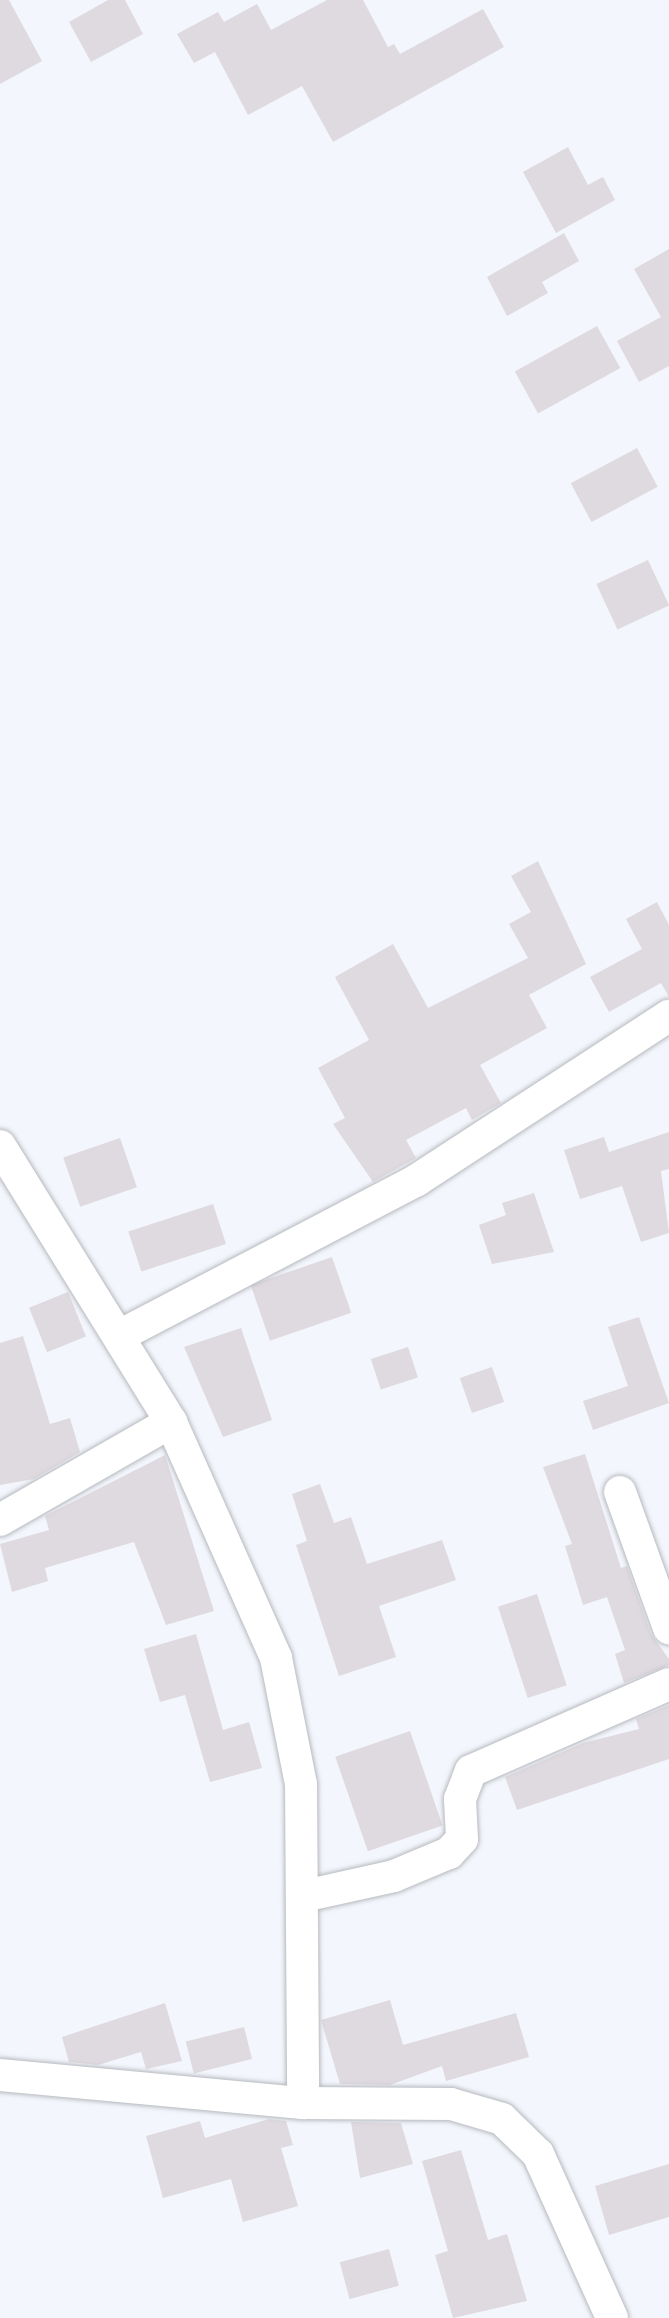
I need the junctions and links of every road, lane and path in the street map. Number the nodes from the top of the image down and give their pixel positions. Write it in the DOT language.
graph roads {
  1 [pos="669,1016"];
  2 [pos="0,1146"];
  3 [pos="119,1336"];
  4 [pos="171,1422"];
  5 [pos="620,1492"];
  6 [pos="0,1520"];
  7 [pos="669,1628"];
  8 [pos="669,1684"];
  9 [pos="304,1904"];
  10 [pos="0,2075"];
  11 [pos="303,2103"];
  12 [pos="612,2318"];
  1 -- 3 [label="street"];
  2 -- 3 [label="street"];
  3 -- 4 [label="street"];
  4 -- 6 [label="street"];
  4 -- 9 [label="street"];
  5 -- 7 [label="street"];
  8 -- 9 [label="street"];
  9 -- 11 [label="street"];
  10 -- 11 [label="street"];
  11 -- 12 [label="street"];
}
